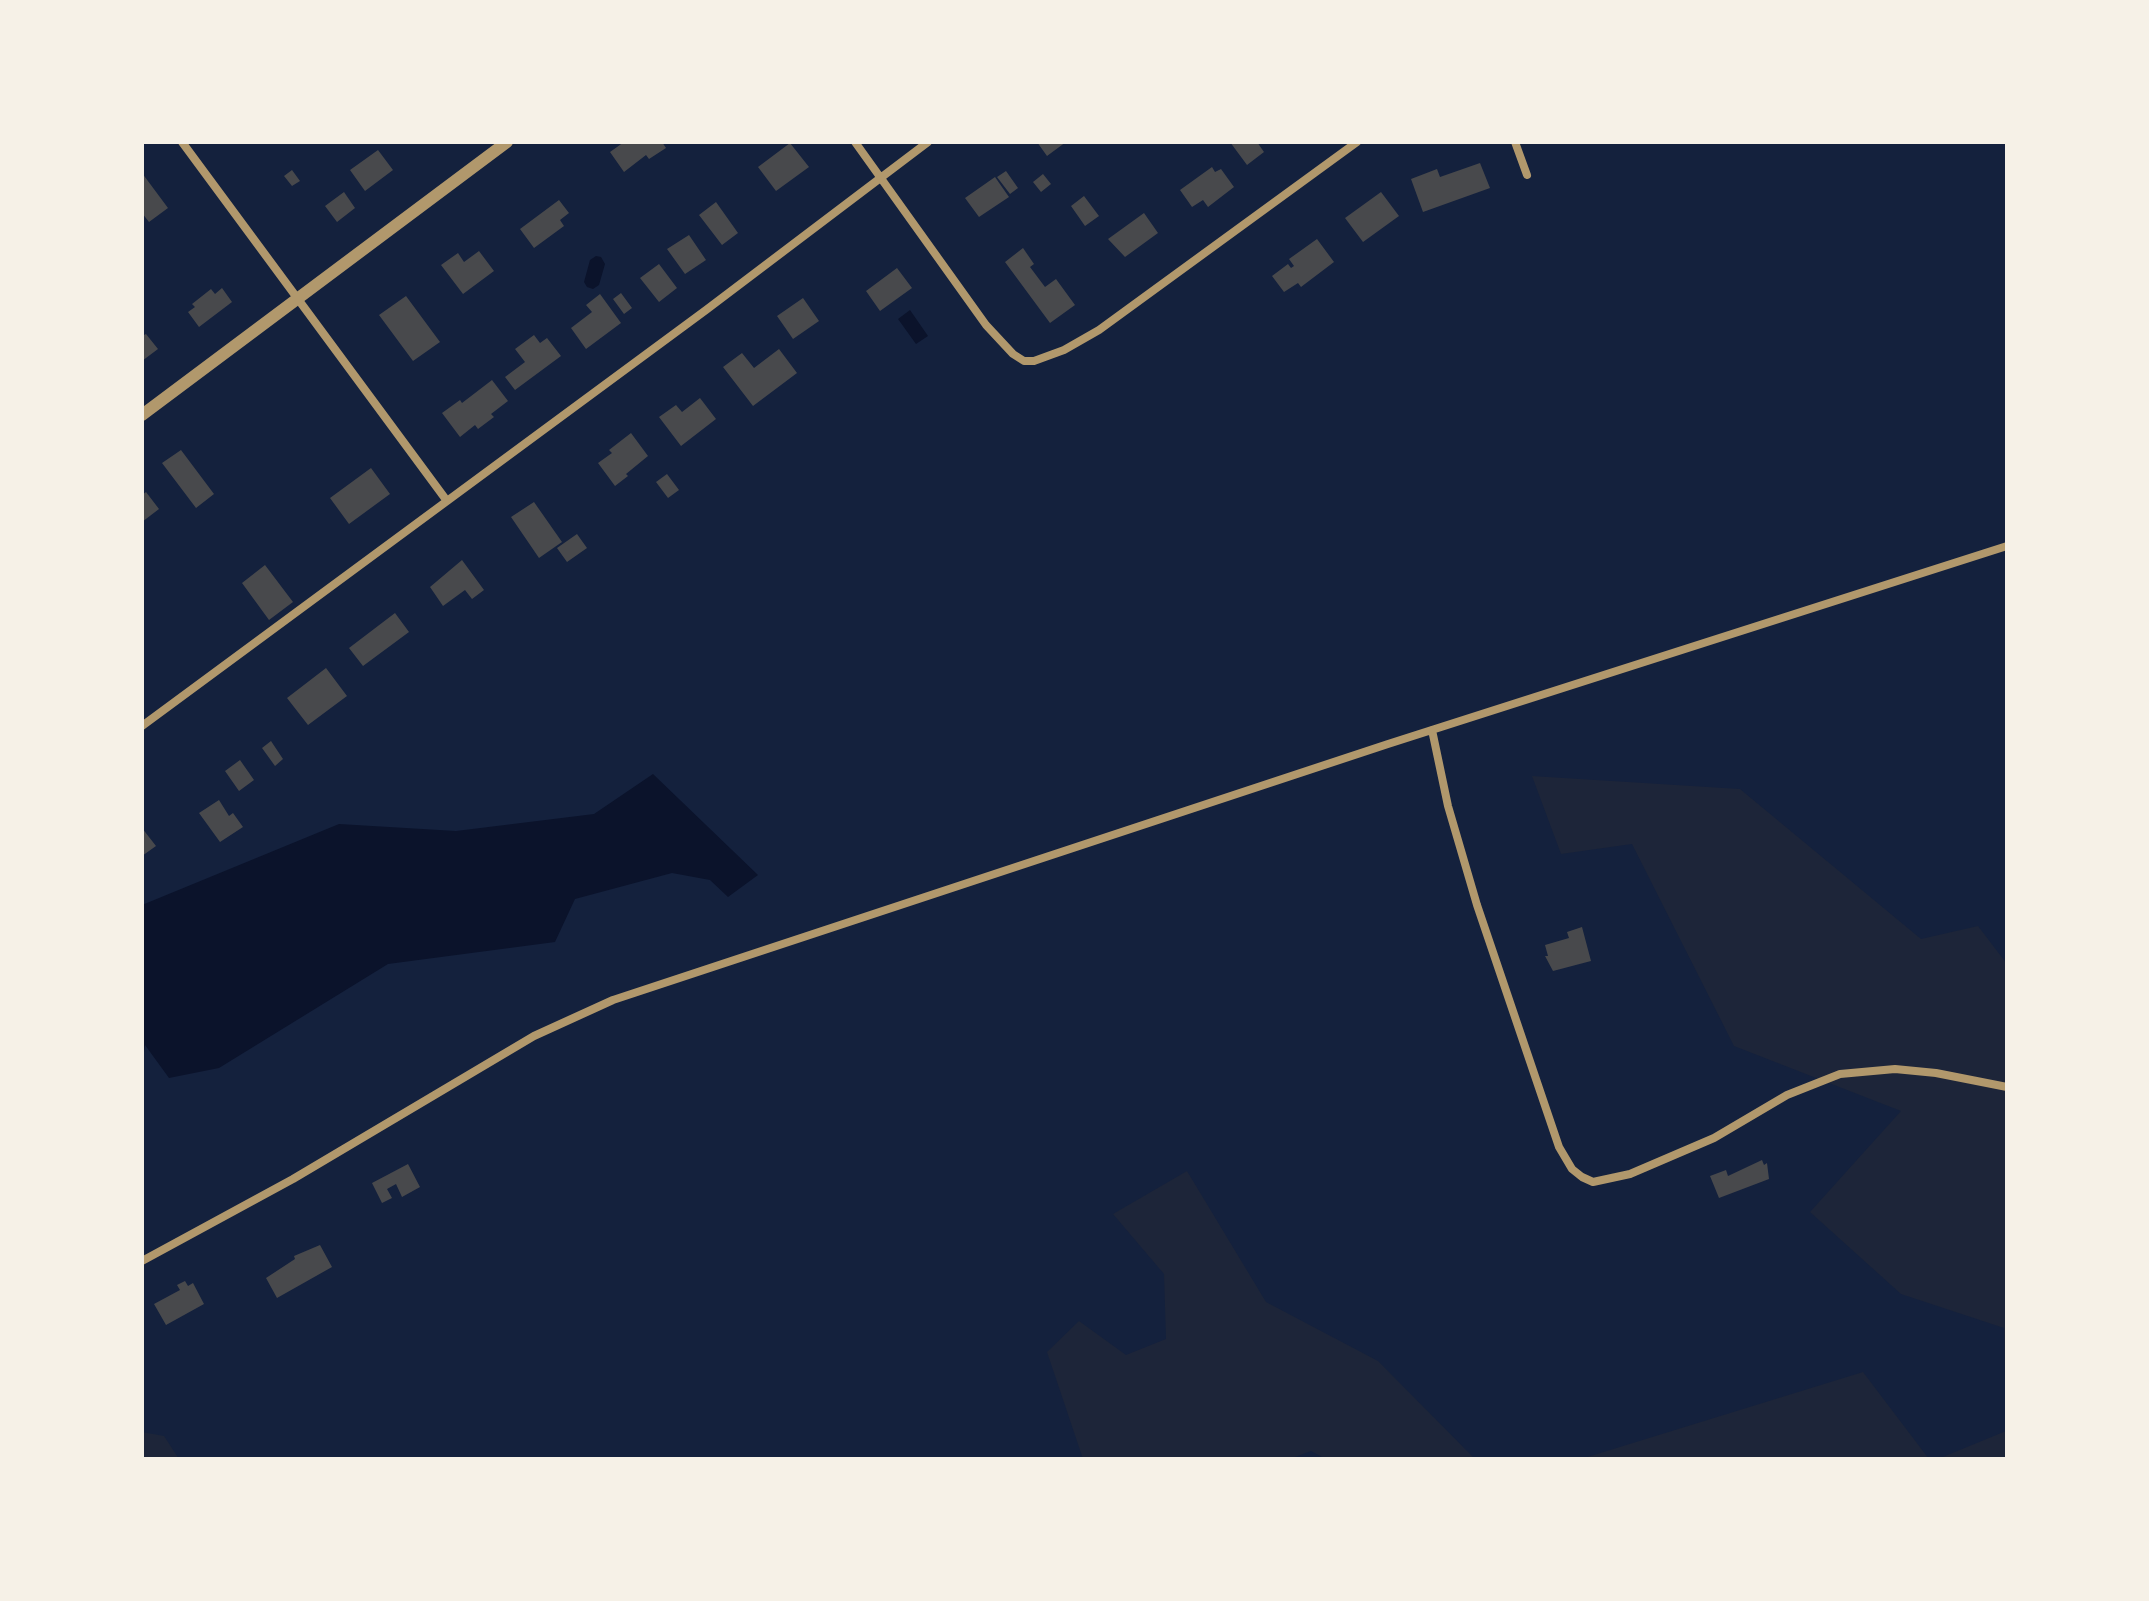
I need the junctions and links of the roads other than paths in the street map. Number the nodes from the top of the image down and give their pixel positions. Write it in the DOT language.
graph roads {
  1 [pos="182,142"];
  2 [pos="507,142"];
  3 [pos="855,142"];
  4 [pos="928,142"];
  5 [pos="1357,142"];
  6 [pos="1515,142"];
  7 [pos="1527,175"];
  8 [pos="881,177"];
  9 [pos="298,299"];
  10 [pos="142,415"];
  11 [pos="447,501"];
  12 [pos="2007,546"];
  13 [pos="142,726"];
  14 [pos="1432,730"];
  15 [pos="2007,1087"];
  16 [pos="142,1261"];
  1 -- 9 [label="street"];
  2 -- 9 [label="street"];
  3 -- 8 [label="street"];
  4 -- 8 [label="street"];
  5 -- 8 [label="street"];
  6 -- 7 [label="street"];
  8 -- 11 [label="street"];
  9 -- 10 [label="street"];
  9 -- 11 [label="street"];
  11 -- 13 [label="street"];
  12 -- 14 [label="street"];
  14 -- 15 [label="street"];
  14 -- 16 [label="street"];
}
